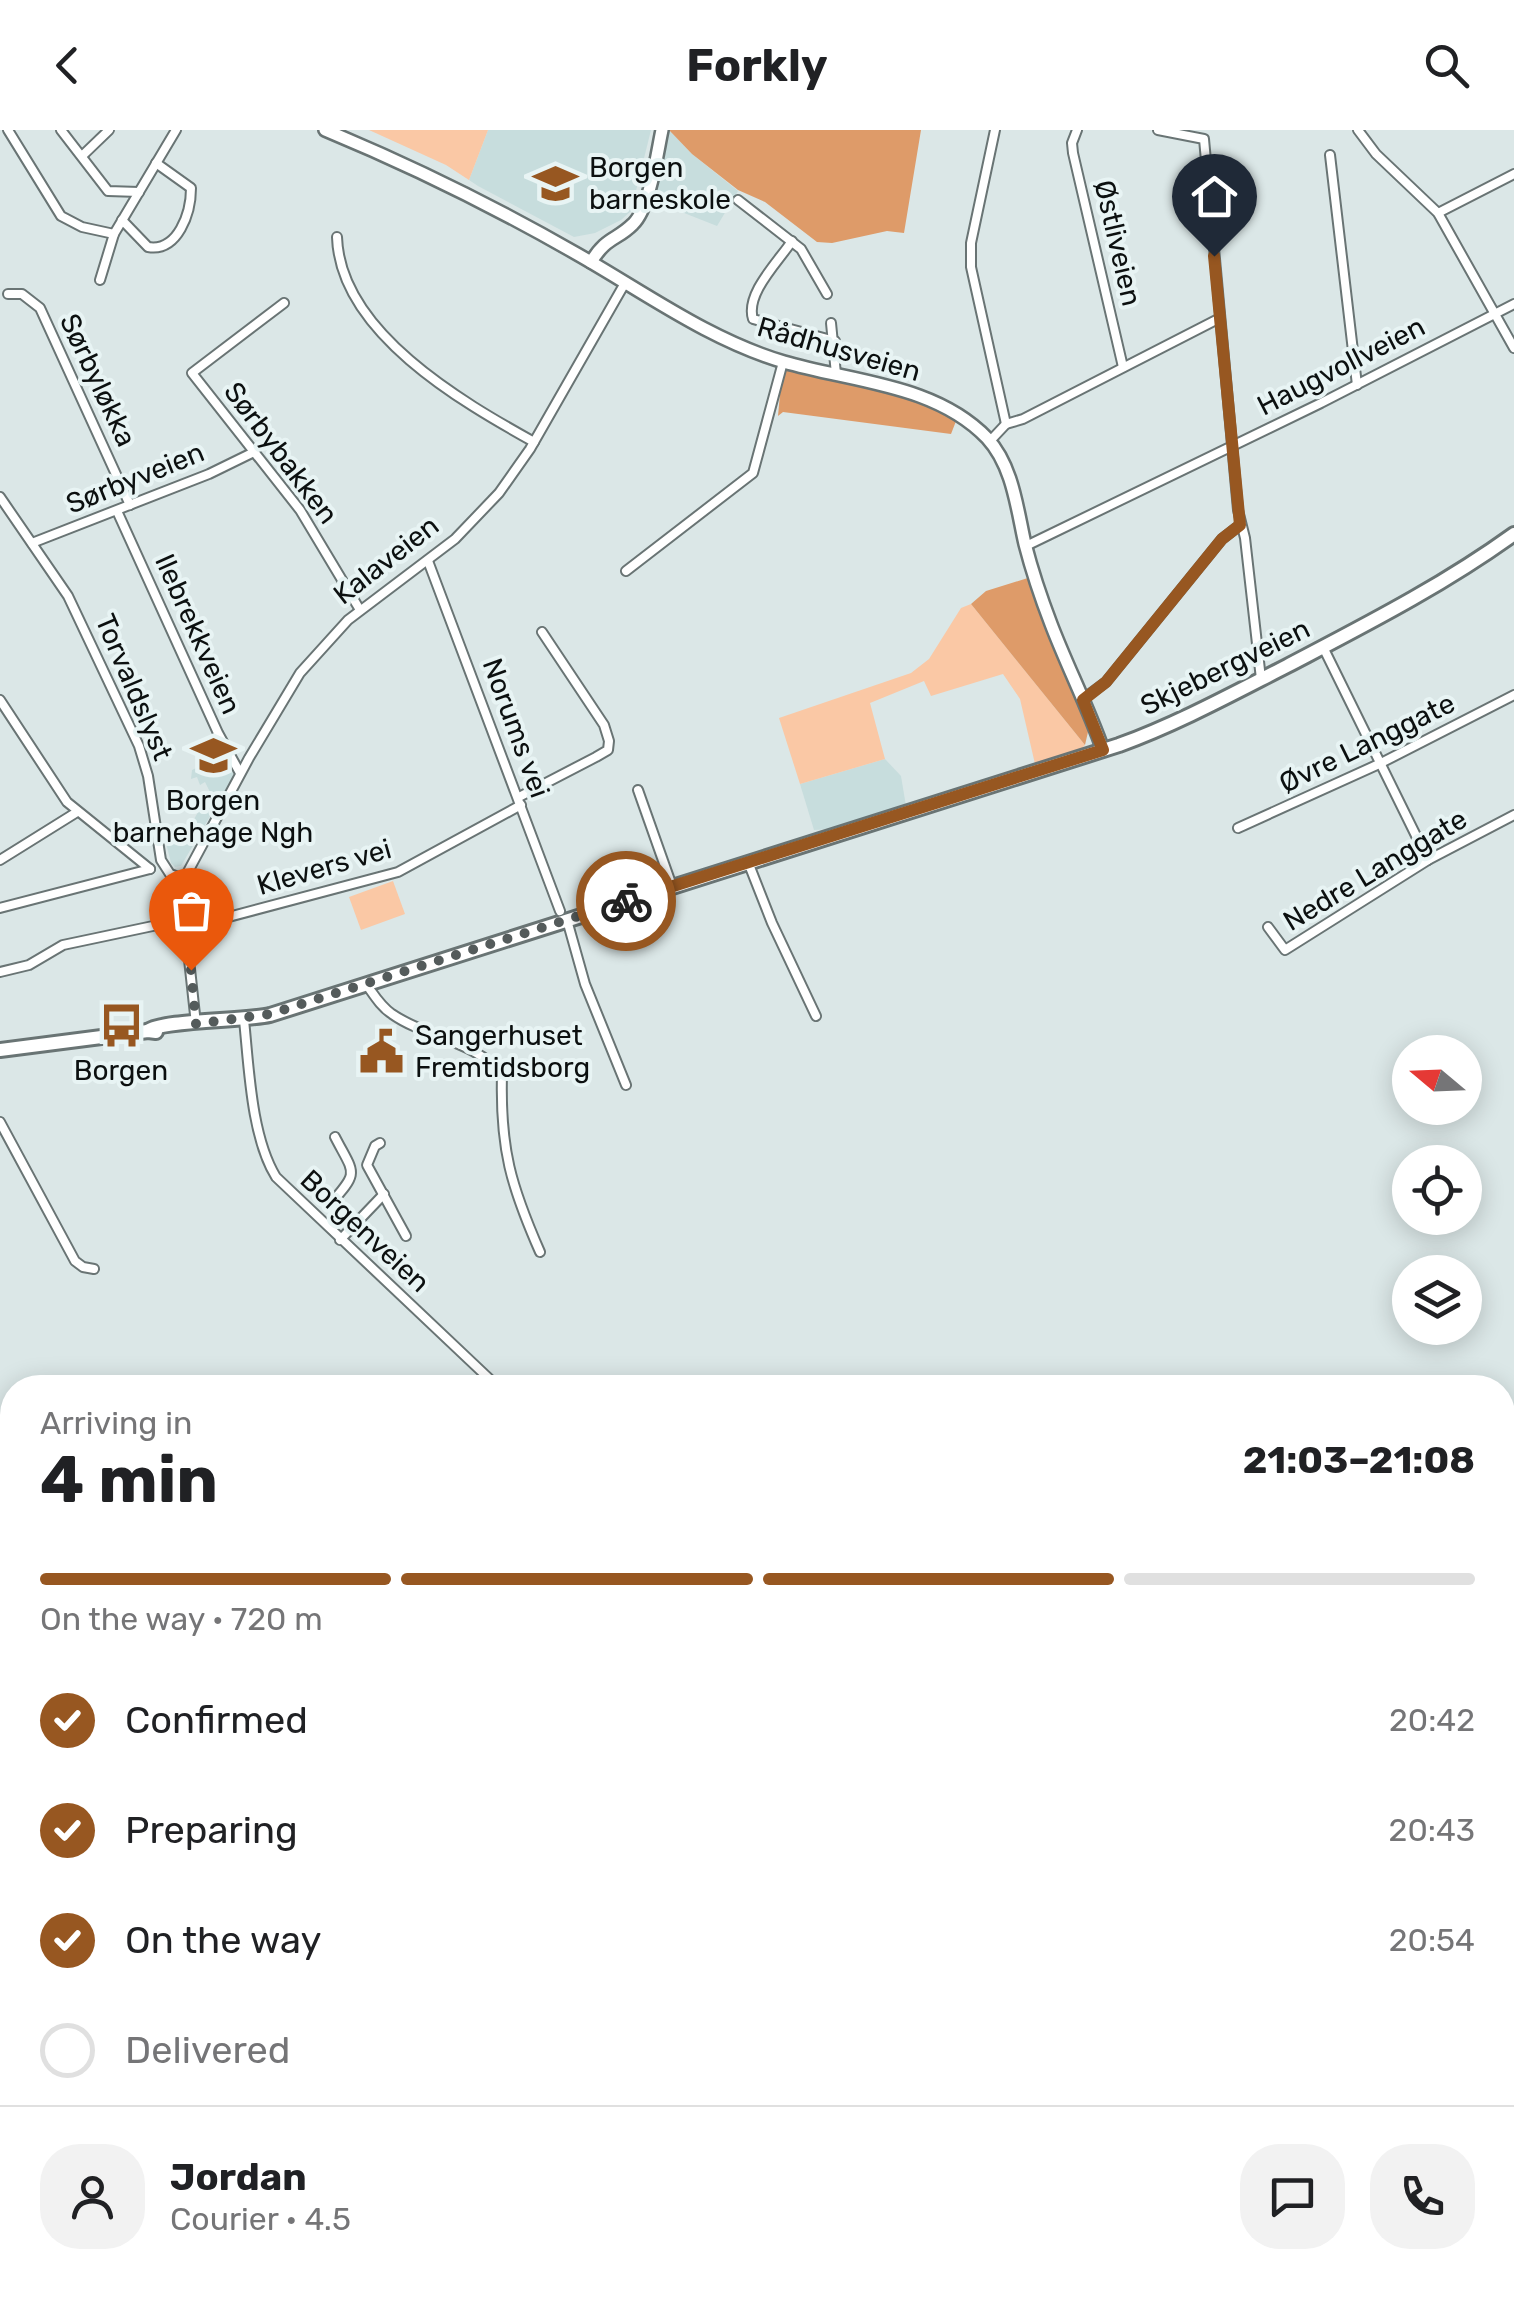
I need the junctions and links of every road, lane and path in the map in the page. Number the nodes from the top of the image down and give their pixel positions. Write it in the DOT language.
graph roads {
  1 [pos="8,130"];
  2 [pos="61,130"];
  3 [pos="109,130"];
  4 [pos="176,130"];
  5 [pos="325,130"];
  6 [pos="662,130"];
  7 [pos="995,130"];
  8 [pos="1077,130"];
  9 [pos="1158,130"];
  10 [pos="1358,130"];
  11 [pos="1330,155"];
  12 [pos="82,156"];
  13 [pos="156,163"];
  14 [pos="1514,174"];
  15 [pos="139,192"];
  16 [pos="738,200"];
  17 [pos="1438,213"];
  18 [pos="122,220"];
  19 [pos="114,234"];
  20 [pos="338,237"];
  21 [pos="792,242"];
  22 [pos="591,262"];
  23 [pos="100,280"];
  24 [pos="625,284"];
  25 [pos="8,294"];
  26 [pos="827,294"];
  27 [pos="284,303"];
  28 [pos="1514,304"];
  29 [pos="1494,314"];
  30 [pos="1220,318"];
  31 [pos="832,323"];
  32 [pos="834,341"];
  33 [pos="1514,348"];
  34 [pos="783,362"];
  35 [pos="1123,367"];
  36 [pos="836,374"];
  37 [pos="1357,386"];
  38 [pos="1006,424"];
  39 [pos="990,440"];
  40 [pos="534,442"];
  41 [pos="1233,445"];
  42 [pos="254,452"];
  43 [pos="0,497"];
  44 [pos="130,505"];
  45 [pos="117,510"];
  46 [pos="1240,525"];
  47 [pos="1514,534"];
  48 [pos="32,543"];
  49 [pos="1026,546"];
  50 [pos="428,561"];
  51 [pos="626,571"];
  52 [pos="360,610"];
  53 [pos="542,632"];
  54 [pos="1323,647"];
  55 [pos="1261,679"];
  56 [pos="1514,696"];
  57 [pos="0,700"];
  58 [pos="1083,700"];
  59 [pos="1103,750"];
  60 [pos="1379,764"];
  61 [pos="240,774"];
  62 [pos="638,790"];
  63 [pos="520,801"];
  64 [pos="77,812"];
  65 [pos="1514,815"];
  66 [pos="1238,828"];
  67 [pos="0,860"];
  68 [pos="1428,860"];
  69 [pos="748,862"];
  70 [pos="164,866"];
  71 [pos="150,869"];
  72 [pos="184,879"];
  73 [pos="672,886"];
  74 [pos="0,908"];
  75 [pos="564,916"];
  76 [pos="186,923"];
  77 [pos="1268,927"];
  78 [pos="0,972"];
  79 [pos="366,984"];
  80 [pos="816,1016"];
  81 [pos="244,1020"];
  82 [pos="195,1024"];
  83 [pos="0,1050"];
  84 [pos="626,1085"];
  85 [pos="0,1122"];
  86 [pos="335,1137"];
  87 [pos="380,1143"];
  88 [pos="384,1194"];
  89 [pos="331,1203"];
  90 [pos="406,1236"];
  91 [pos="340,1240"];
  92 [pos="540,1252"];
  93 [pos="94,1269"];
  94 [pos="484,1375"];
  1 -- 19 [label="street"];
  2 -- 12 [label="street"];
  3 -- 12 [label="street"];
  4 -- 13 [label="street"];
  5 -- 22 [label="street, Rådhusveien"];
  6 -- 22 [label="street"];
  7 -- 38 [label="street"];
  8 -- 35 [label="street, Østliveien"];
  9 -- 30 [label="street"];
  10 -- 17 [label="street"];
  11 -- 37 [label="street"];
  12 -- 15 [label="street"];
  13 -- 15 [label="street"];
  13 -- 18 [label="street"];
  14 -- 17 [label="street"];
  15 -- 18 [label="street"];
  16 -- 21 [label="street"];
  17 -- 29 [label="street"];
  18 -- 19 [label="street"];
  19 -- 23 [label="street"];
  20 -- 40 [label="street"];
  21 -- 26 [label="street"];
  21 -- 32 [label="street"];
  22 -- 24 [label="street, Rådhusveien"];
  24 -- 34 [label="street, Rådhusveien"];
  24 -- 40 [label="street, Kalaveien"];
  25 -- 44 [label="street, Sørbyløkka"];
  27 -- 42 [label="street, Sørbybakken"];
  28 -- 29 [label="street, Haugvollveien"];
  29 -- 33 [label="street"];
  29 -- 37 [label="street, Haugvollveien"];
  30 -- 35 [label="street"];
  30 -- 41 [label="street"];
  31 -- 32 [label="street"];
  32 -- 36 [label="street"];
  34 -- 36 [label="street, Rådhusveien"];
  34 -- 51 [label="street"];
  35 -- 38 [label="street"];
  36 -- 39 [label="street, Rådhusveien"];
  37 -- 41 [label="street, Haugvollveien"];
  38 -- 39 [label="street"];
  39 -- 49 [label="street"];
  40 -- 50 [label="street, Kalaveien"];
  41 -- 46 [label="street"];
  41 -- 49 [label="street, Haugvollveien"];
  42 -- 44 [label="street, Sørbyveien"];
  42 -- 52 [label="street, Sørbybakken"];
  43 -- 48 [label="street, Torvaldslyst"];
  44 -- 45 [label="street, Sørbyveien"];
  45 -- 48 [label="street, Sørbyveien"];
  45 -- 61 [label="street, Ilebrekkveien"];
  46 -- 55 [label="street"];
  46 -- 58 [label="street"];
  47 -- 54 [label="main road, Skjebergveien"];
  48 -- 70 [label="street, Torvaldslyst"];
  49 -- 58 [label="street"];
  50 -- 52 [label="street, Kalaveien"];
  50 -- 63 [label="street, Norums vei"];
  52 -- 61 [label="street, Kalaveien"];
  53 -- 63 [label="street, Klevers vei"];
  54 -- 55 [label="main road, Skjebergveien"];
  54 -- 60 [label="street"];
  55 -- 59 [label="main road, Skjebergveien"];
  56 -- 60 [label="street, Øvre Langgate"];
  57 -- 64 [label="street"];
  58 -- 59 [label="street"];
  59 -- 69 [label="main road, Skjebergveien"];
  60 -- 66 [label="street, Øvre Langgate"];
  60 -- 68 [label="street"];
  61 -- 72 [label="street, Kalaveien"];
  62 -- 73 [label="street"];
  63 -- 75 [label="street, Norums vei"];
  63 -- 76 [label="street, Klevers vei"];
  64 -- 67 [label="street"];
  64 -- 71 [label="street"];
  65 -- 68 [label="street, Nedre Langgate"];
  68 -- 77 [label="street, Nedre Langgate"];
  69 -- 73 [label="main road, Skjebergveien"];
  69 -- 80 [label="street"];
  70 -- 71 [label="street"];
  70 -- 72 [label="street"];
  71 -- 74 [label="street"];
  72 -- 76 [label="street"];
  73 -- 75 [label="main road, Skjebergveien"];
  75 -- 79 [label="main road, Skjebergveien"];
  75 -- 84 [label="street, Norums vei"];
  76 -- 78 [label="street, Klevers vei"];
  76 -- 82 [label="street"];
  79 -- 81 [label="main road, Skjebergveien"];
  79 -- 92 [label="street"];
  81 -- 82 [label="main road, Skjebergveien"];
  81 -- 91 [label="street, Borgenveien"];
  82 -- 83 [label="main road, Skjebergveien"];
  85 -- 93 [label="street"];
  86 -- 89 [label="street"];
  87 -- 88 [label="street"];
  88 -- 90 [label="street"];
  88 -- 91 [label="street"];
  91 -- 94 [label="street, Borgenveien"];
}
